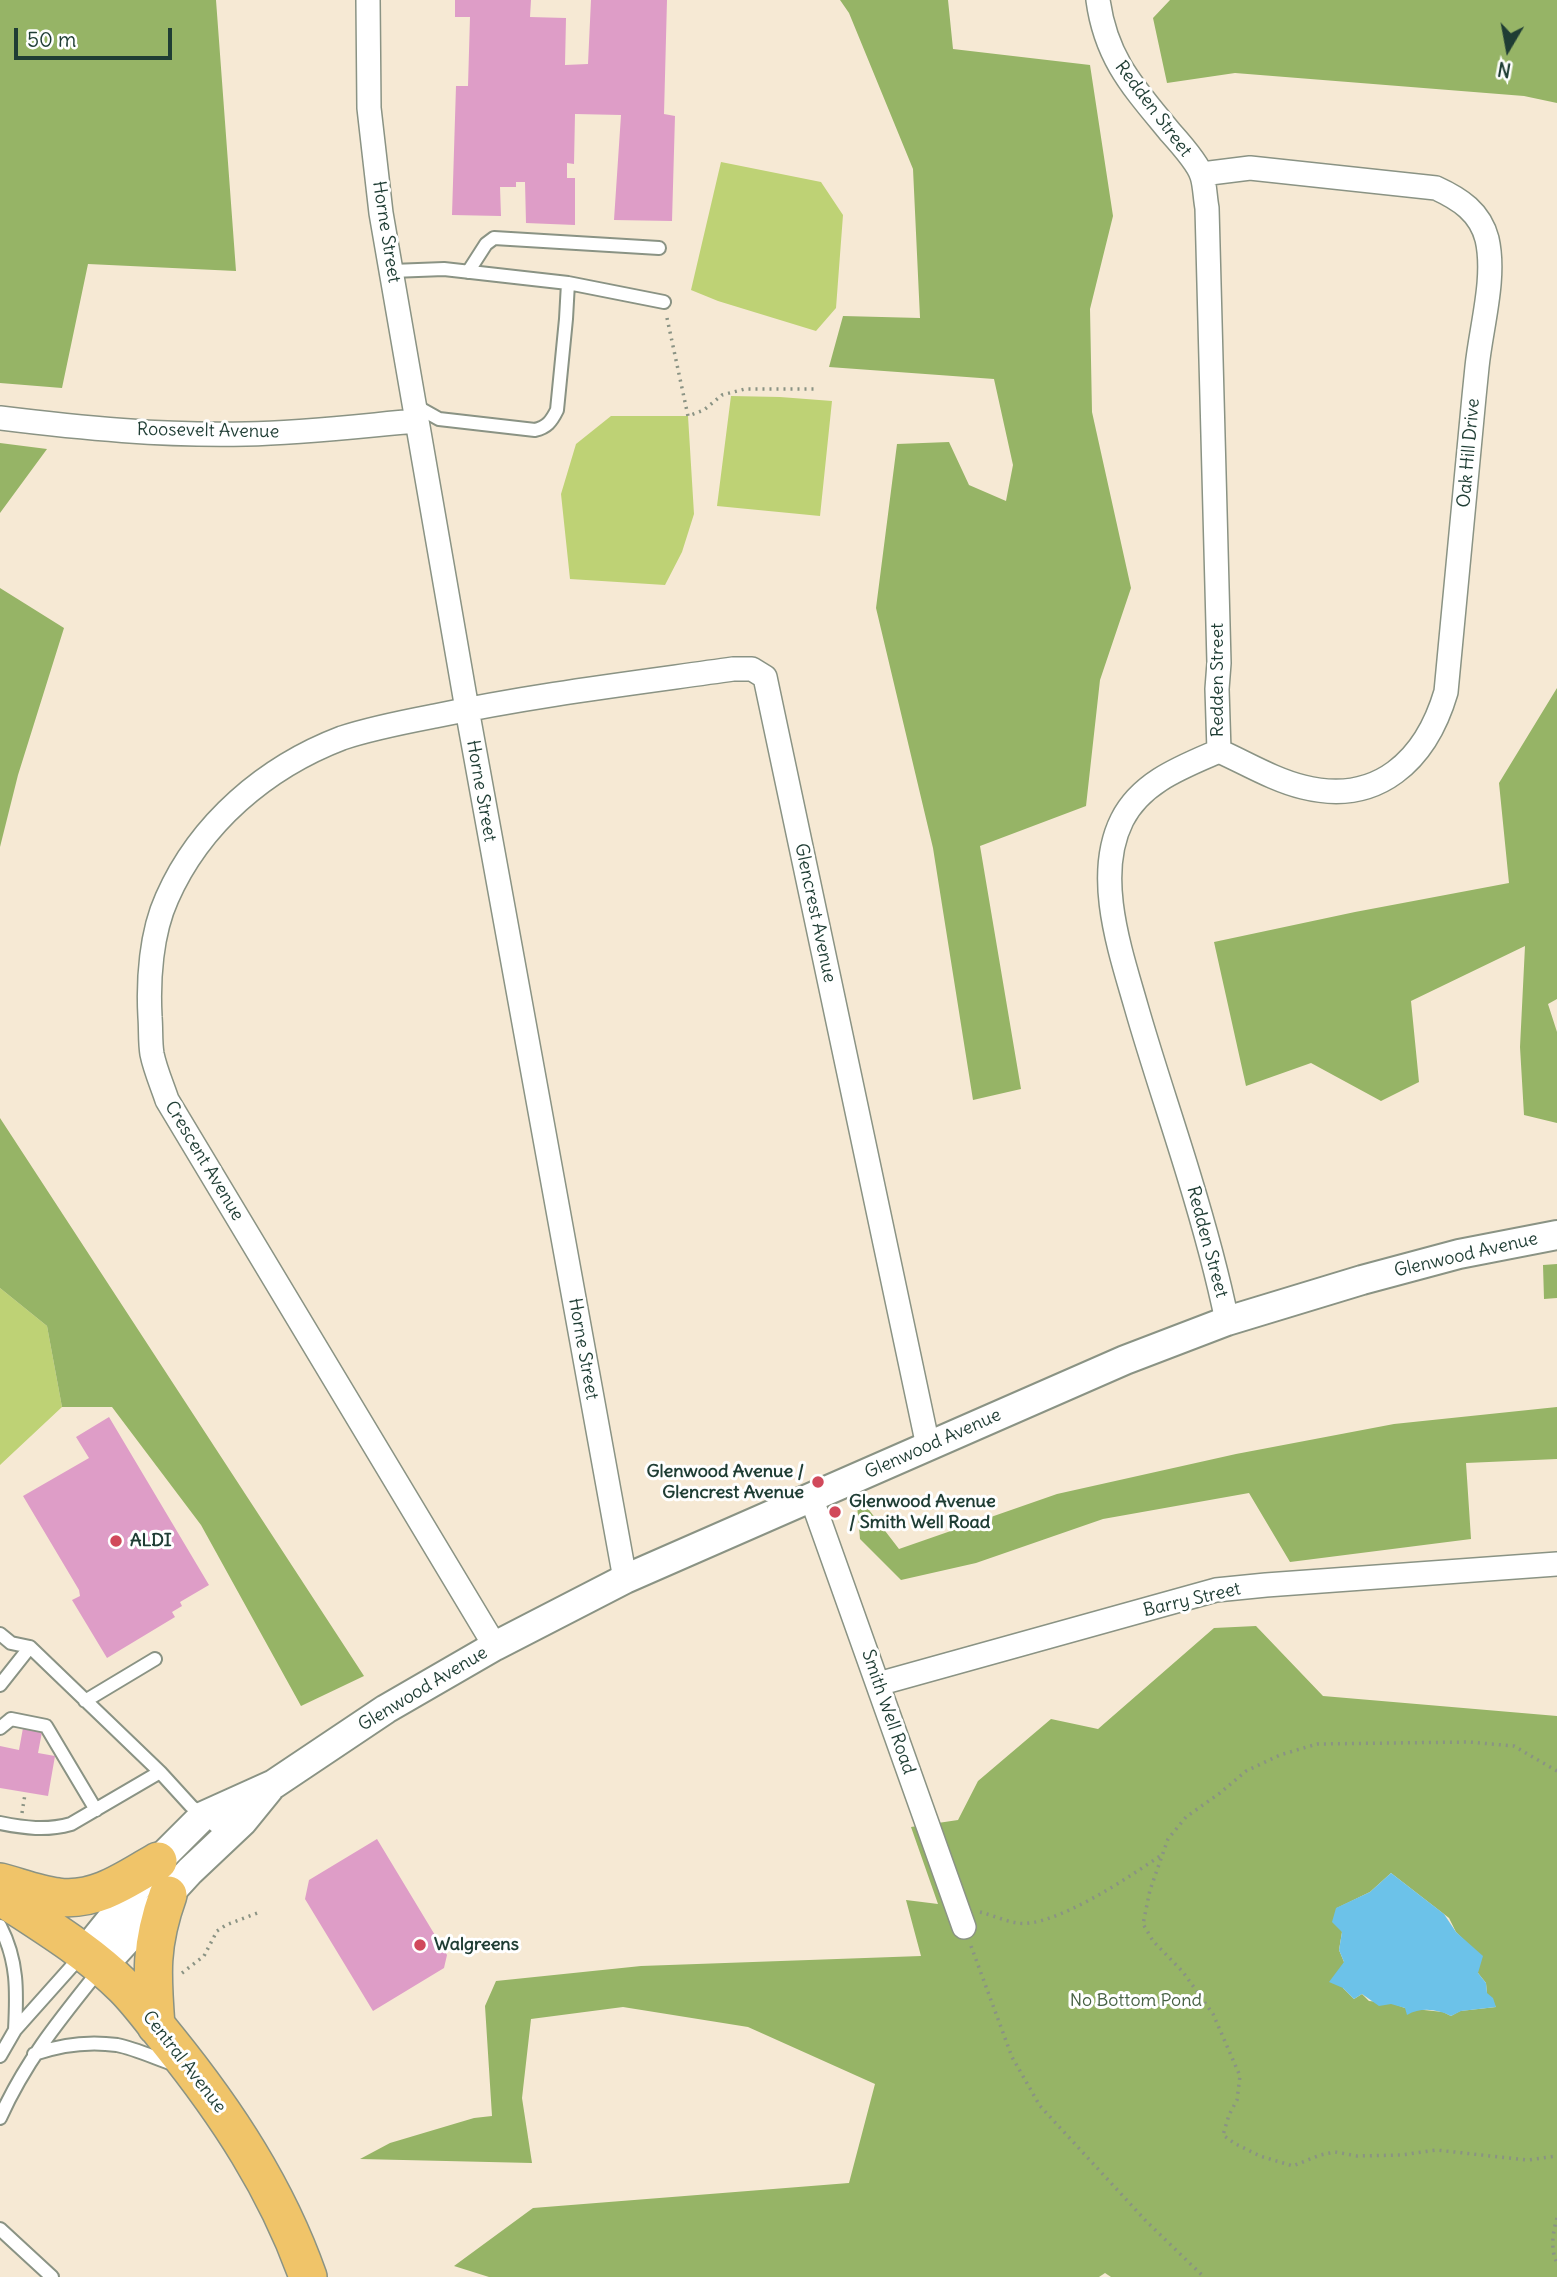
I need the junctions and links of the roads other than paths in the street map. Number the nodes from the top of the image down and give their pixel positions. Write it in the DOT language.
graph roads {
  1 [pos="368,0"];
  2 [pos="1098,0"];
  3 [pos="1202,174"];
  4 [pos="659,247"];
  5 [pos="391,271"];
  6 [pos="468,272"];
  7 [pos="568,284"];
  8 [pos="664,302"];
  9 [pos="415,413"];
  10 [pos="0,418"];
  11 [pos="467,709"];
  12 [pos="1219,751"];
  13 [pos="1557,1235"];
  14 [pos="1227,1321"];
  15 [pos="928,1446"];
  16 [pos="811,1497"];
  17 [pos="1557,1564"];
  18 [pos="625,1578"];
  19 [pos="0,1634"];
  20 [pos="495,1646"];
  21 [pos="30,1647"];
  22 [pos="155,1659"];
  23 [pos="878,1684"];
  24 [pos="0,1685"];
  25 [pos="85,1701"];
  26 [pos="0,1728"];
  27 [pos="160,1772"];
  28 [pos="274,1784"];
  29 [pos="96,1810"];
  30 [pos="203,1816"];
  31 [pos="0,1823"];
  32 [pos="227,1836"];
  33 [pos="163,1878"];
  34 [pos="0,1882"];
  35 [pos="0,1896"];
  36 [pos="0,1926"];
  37 [pos="964,1927"];
  38 [pos="93,1960"];
  39 [pos="156,2026"];
  40 [pos="15,2029"];
  41 [pos="34,2054"];
  42 [pos="0,2056"];
  43 [pos="193,2071"];
  44 [pos="0,2118"];
  45 [pos="0,2229"];
  46 [pos="52,2277"];
  47 [pos="308,2277"];
  1 -- 5 [label="street, Horne Street"];
  2 -- 3 [label="street, Redden Street"];
  3 -- 12 [label="street, Redden Street"];
  3 -- 12 [label="street, Oak Hill Drive"];
  4 -- 6 [label="lane"];
  5 -- 6 [label="lane"];
  5 -- 9 [label="street, Horne Street"];
  6 -- 7 [label="lane"];
  7 -- 8 [label="lane"];
  7 -- 9 [label="lane"];
  9 -- 10 [label="street, Roosevelt Avenue"];
  9 -- 11 [label="street, Horne Street"];
  11 -- 15 [label="street, Glencrest Avenue"];
  11 -- 18 [label="street, Horne Street"];
  11 -- 20 [label="street, Crescent Avenue"];
  12 -- 14 [label="street, Redden Street"];
  13 -- 14 [label="street, Glenwood Avenue"];
  14 -- 15 [label="street, Glenwood Avenue"];
  15 -- 16 [label="street, Glenwood Avenue"];
  16 -- 18 [label="street, Glenwood Avenue"];
  16 -- 23 [label="street, Smith Well Road"];
  17 -- 23 [label="street, Barry Street"];
  18 -- 20 [label="street, Glenwood Avenue"];
  19 -- 21 [label="lane"];
  20 -- 28 [label="street, Glenwood Avenue"];
  21 -- 24 [label="lane"];
  21 -- 25 [label="lane"];
  22 -- 25 [label="lane"];
  23 -- 37 [label="street, Smith Well Road"];
  25 -- 27 [label="lane"];
  26 -- 29 [label="lane"];
  27 -- 29 [label="lane"];
  27 -- 30 [label="lane"];
  28 -- 30 [label="street, Glenwood Avenue"];
  28 -- 32 [label="street, Glenwood Avenue"];
  29 -- 31 [label="lane"];
  30 -- 32 [label="lane"];
  30 -- 33 [label="street, Glenwood Avenue"];
  32 -- 33 [label="street, Glenwood Avenue"];
  33 -- 34 [label="main road"];
  33 -- 38 [label="street, Glenwood Avenue"];
  33 -- 39 [label="main road"];
  35 -- 38 [label="main road, Central Avenue"];
  36 -- 40 [label="lane"];
  38 -- 39 [label="main road, Central Avenue"];
  38 -- 40 [label="lane"];
  38 -- 41 [label="lane"];
  39 -- 43 [label="main road, Central Avenue"];
  40 -- 42 [label="lane"];
  41 -- 43 [label="lane"];
  41 -- 44 [label="lane"];
  43 -- 47 [label="main road, Central Avenue"];
  45 -- 46 [label="lane"];
}
